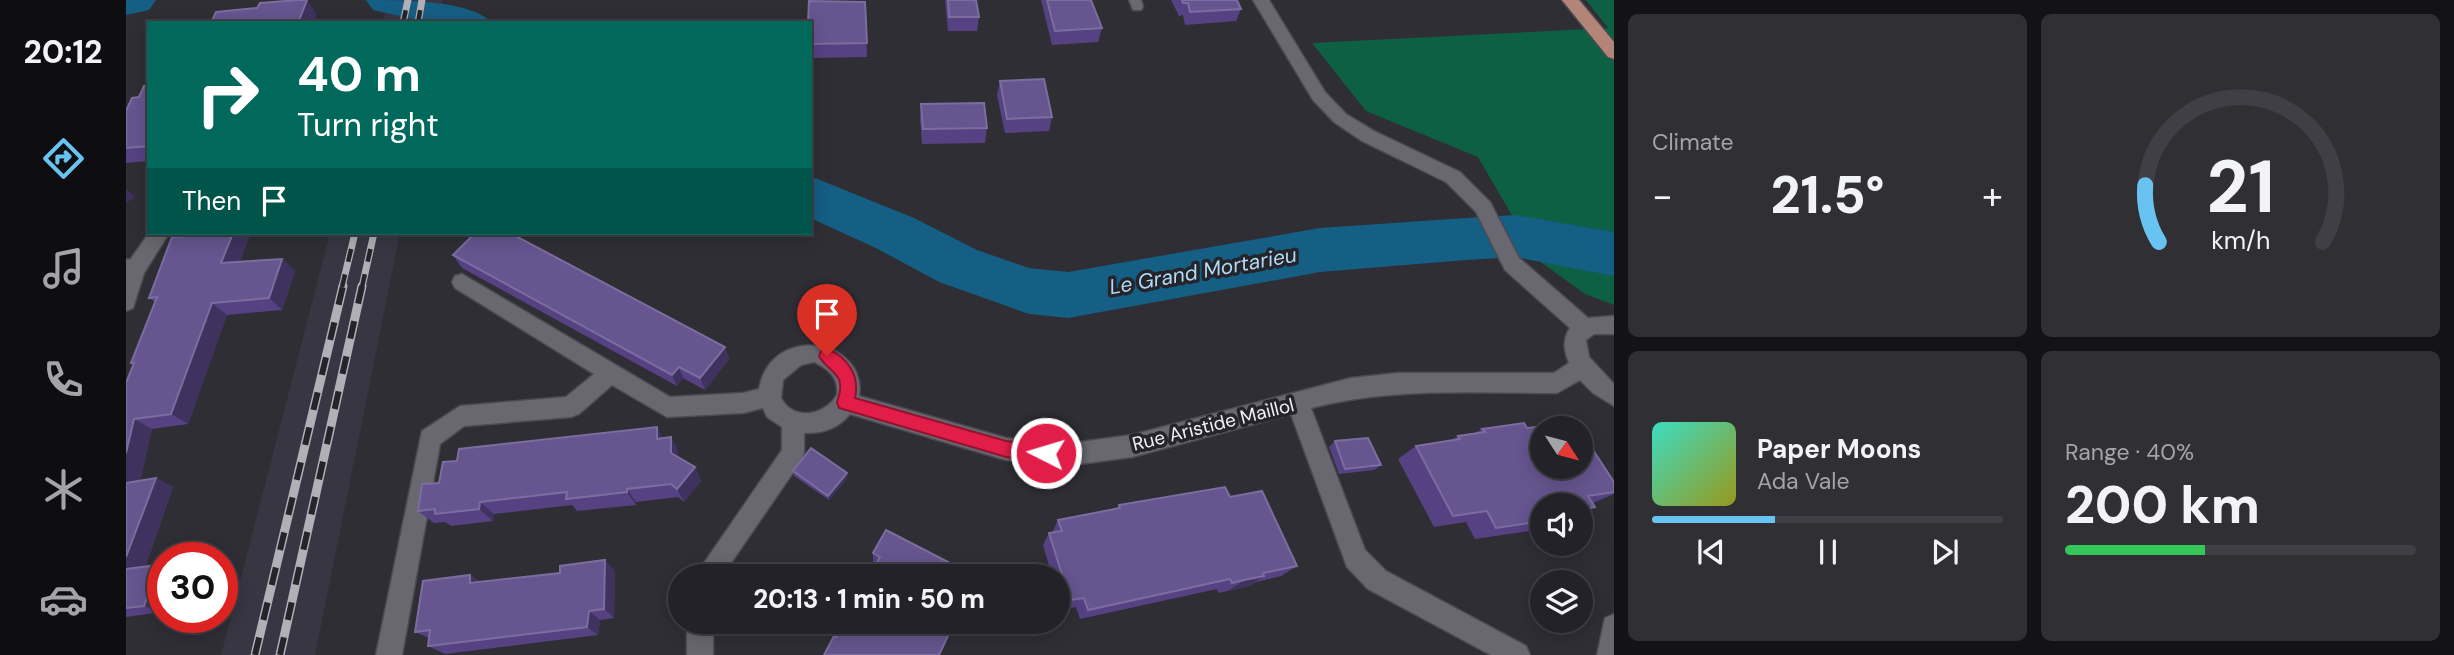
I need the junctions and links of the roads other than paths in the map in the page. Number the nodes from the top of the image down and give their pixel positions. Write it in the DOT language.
graph roads {
  1 [pos="1261,0"];
  2 [pos="1570,0"];
  3 [pos="1614,54"];
  4 [pos="157,235"];
  5 [pos="130,269"];
  6 [pos="462,282"];
  7 [pos="126,302"];
  8 [pos="1614,325"];
  9 [pos="1585,328"];
  10 [pos="1581,367"];
  11 [pos="610,373"];
  12 [pos="769,396"];
  13 [pos="1614,396"];
  14 [pos="845,402"];
  15 [pos="1298,402"];
  16 [pos="793,422"];
  17 [pos="715,564"];
  18 [pos="1614,627"];
  19 [pos="700,634"];
  20 [pos="389,655"];
  21 [pos="700,655"];
  22 [pos="1517,655"];
  23 [pos="1610,655"];
  1 -- 9 [label="street"];
  2 -- 3 [label="main road"];
  4 -- 5 [label="street"];
  5 -- 7 [label="street"];
  6 -- 11 [label="street"];
  8 -- 9 [label="street"];
  9 -- 10 [label="street"];
  10 -- 13 [label="street"];
  10 -- 15 [label="street, Rue Aristide Maillol"];
  11 -- 12 [label="street"];
  11 -- 20 [label="street"];
  12 -- 14 [label="street"];
  12 -- 16 [label="street"];
  14 -- 15 [label="street, Rue Aristide Maillol"];
  14 -- 16 [label="street"];
  15 -- 22 [label="street"];
  16 -- 17 [label="street"];
  18 -- 23 [label="street"];
  19 -- 21 [label="street"];
}
